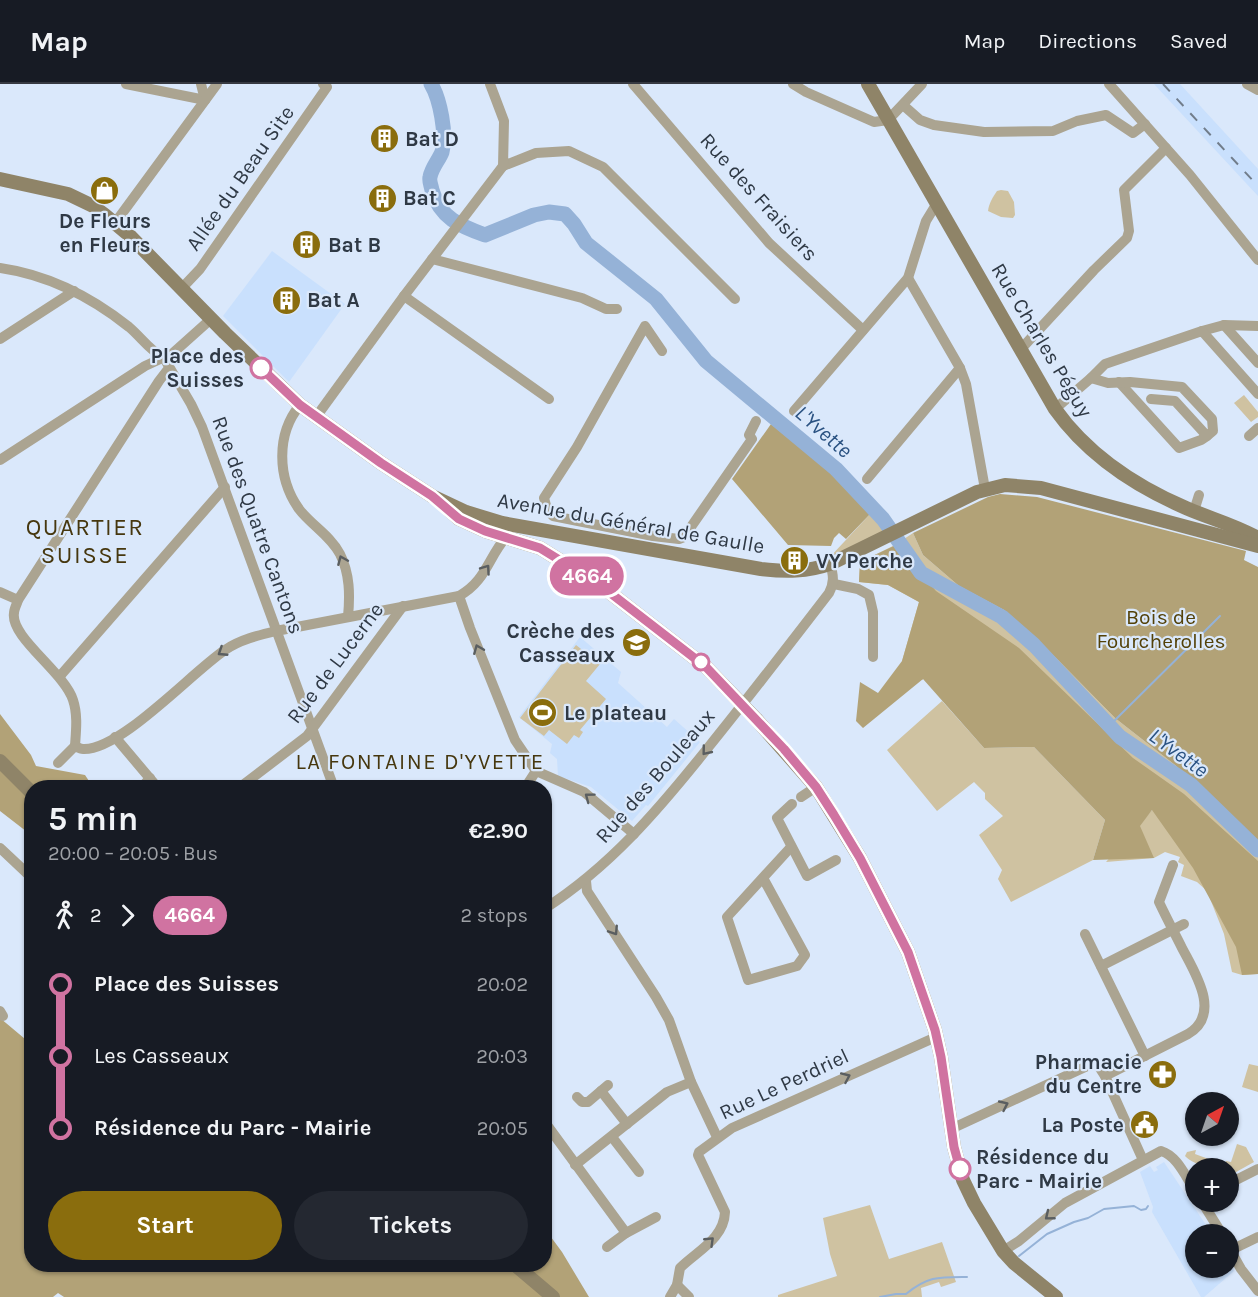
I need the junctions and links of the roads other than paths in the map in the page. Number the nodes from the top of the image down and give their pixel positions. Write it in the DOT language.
graph roads {
  1 [pos="126,84"];
  2 [pos="201,84"];
  3 [pos="217,84"];
  4 [pos="490,84"];
  5 [pos="633,84"];
  6 [pos="793,84"];
  7 [pos="868,84"];
  8 [pos="922,84"];
  9 [pos="1109,84"];
  10 [pos="1247,84"];
  11 [pos="327,85"];
  12 [pos="1258,90"];
  13 [pos="205,100"];
  14 [pos="903,105"];
  15 [pos="888,120"];
  16 [pos="1144,124"];
  17 [pos="1166,148"];
  18 [pos="503,165"];
  19 [pos="0,179"];
  20 [pos="937,203"];
  21 [pos="115,223"];
  22 [pos="432,259"];
  23 [pos="1258,260"];
  24 [pos="0,268"];
  25 [pos="908,278"];
  26 [pos="182,288"];
  27 [pos="74,291"];
  28 [pos="404,296"];
  29 [pos="735,298"];
  30 [pos="617,309"];
  31 [pos="211,319"];
  32 [pos="1224,325"];
  33 [pos="1258,326"];
  34 [pos="863,330"];
  35 [pos="1202,331"];
  36 [pos="0,339"];
  37 [pos="1021,349"];
  38 [pos="662,351"];
  39 [pos="164,358"];
  40 [pos="1258,363"];
  41 [pos="169,368"];
  42 [pos="960,368"];
  43 [pos="1090,378"];
  44 [pos="1119,382"];
  45 [pos="1258,394"];
  46 [pos="549,399"];
  47 [pos="1151,399"];
  48 [pos="300,405"];
  49 [pos="1055,409"];
  50 [pos="794,411"];
  51 [pos="316,417"];
  52 [pos="756,421"];
  53 [pos="1206,436"];
  54 [pos="0,460"];
  55 [pos="867,479"];
  56 [pos="225,487"];
  57 [pos="985,489"];
  58 [pos="1199,495"];
  59 [pos="432,496"];
  60 [pos="1194,511"];
  61 [pos="551,533"];
  62 [pos="506,537"];
  63 [pos="532,537"];
  64 [pos="1258,538"];
  65 [pos="652,543"];
  66 [pos="1258,546"];
  67 [pos="548,553"];
  68 [pos="830,564"];
  69 [pos="834,584"];
  70 [pos="0,592"];
  71 [pos="459,596"];
  72 [pos="18,600"];
  73 [pos="403,606"];
  74 [pos="348,617"];
  75 [pos="276,631"];
  76 [pos="873,657"];
  77 [pos="60,676"];
  78 [pos="742,705"];
  79 [pos="313,729"];
  80 [pos="116,737"];
  81 [pos="75,746"];
  82 [pos="0,761"];
  83 [pos="58,763"];
  84 [pos="536,771"];
  85 [pos="150,778"];
  86 [pos="249,780"];
  87 [pos="331,780"];
  88 [pos="530,780"];
  89 [pos="24,785"];
  90 [pos="816,787"];
  91 [pos="801,797"];
  92 [pos="792,804"];
  93 [pos="634,834"];
  94 [pos="792,847"];
  95 [pos="0,848"];
  96 [pos="836,860"];
  97 [pos="1173,865"];
  98 [pos="24,870"];
  99 [pos="763,878"];
  100 [pos="586,881"];
  101 [pos="552,904"];
  102 [pos="1184,924"];
  103 [pos="1172,929"];
  104 [pos="1085,934"];
  105 [pos="1101,966"];
  106 [pos="936,1037"];
  107 [pos="1145,1056"];
  108 [pos="1105,1076"];
  109 [pos="692,1082"];
  110 [pos="577,1096"];
  111 [pos="627,1124"];
  112 [pos="951,1128"];
  113 [pos="552,1132"];
  114 [pos="612,1137"];
  115 [pos="717,1137"];
  116 [pos="1143,1160"];
  117 [pos="575,1165"];
  118 [pos="1258,1169"];
  119 [pos="639,1172"];
  120 [pos="1185,1176"];
  121 [pos="1239,1178"];
  122 [pos="656,1217"];
  123 [pos="626,1233"];
  124 [pos="1258,1237"];
  125 [pos="1239,1244"];
  126 [pos="607,1247"];
  127 [pos="1003,1251"];
  128 [pos="1239,1265"];
  129 [pos="523,1272"];
  130 [pos="677,1285"];
  131 [pos="1258,1292"];
  132 [pos="553,1297"];
  133 [pos="670,1297"];
  134 [pos="689,1297"];
  135 [pos="1056,1297"];
  1 -- 13 [label="street"];
  2 -- 13 [label="street"];
  3 -- 13 [label="street"];
  4 -- 18 [label="street"];
  5 -- 34 [label="street, Rue des Fraisiers"];
  6 -- 15 [label="street"];
  7 -- 15 [label="street, Rue Charles Péguy"];
  8 -- 14 [label="street"];
  9 -- 16 [label="street"];
  10 -- 12 [label="street"];
  11 -- 26 [label="street, Allée du Beau Site"];
  13 -- 21 [label="street"];
  14 -- 15 [label="street"];
  14 -- 16 [label="street"];
  15 -- 20 [label="street, Rue Charles Péguy"];
  16 -- 17 [label="street"];
  17 -- 23 [label="street"];
  17 -- 37 [label="street"];
  18 -- 22 [label="street"];
  18 -- 29 [label="street"];
  19 -- 21 [label="street, Avenue du Général de Gaulle"];
  20 -- 25 [label="street"];
  20 -- 37 [label="street, Rue Charles Péguy"];
  21 -- 26 [label="street, Avenue du Général de Gaulle"];
  22 -- 28 [label="street"];
  22 -- 30 [label="street"];
  24 -- 27 [label="street, Rue des Quatre Cantons"];
  25 -- 34 [label="street"];
  25 -- 42 [label="street"];
  26 -- 31 [label="street, Avenue du Général de Gaulle"];
  27 -- 36 [label="street"];
  27 -- 39 [label="street, Rue des Quatre Cantons"];
  28 -- 46 [label="street"];
  28 -- 51 [label="street"];
  31 -- 39 [label="street"];
  31 -- 48 [label="street, Avenue du Général de Gaulle"];
  32 -- 33 [label="street"];
  32 -- 35 [label="street"];
  32 -- 40 [label="street"];
  34 -- 50 [label="street"];
  35 -- 43 [label="street"];
  35 -- 45 [label="street"];
  37 -- 49 [label="street, Rue Charles Péguy"];
  38 -- 65 [label="street"];
  39 -- 41 [label="street, Rue des Quatre Cantons"];
  39 -- 54 [label="street"];
  41 -- 56 [label="street, Rue des Quatre Cantons"];
  41 -- 72 [label="street"];
  42 -- 55 [label="street"];
  42 -- 57 [label="street"];
  43 -- 44 [label="street"];
  43 -- 49 [label="street"];
  44 -- 53 [label="street"];
  44 -- 53 [label="street"];
  47 -- 53 [label="street"];
  48 -- 51 [label="street, Avenue du Général de Gaulle"];
  74 -- 48 [label="street, one-way"];
  49 -- 60 [label="street, Rue Charles Péguy"];
  51 -- 59 [label="street, Avenue du Général de Gaulle"];
  52 -- 65 [label="street"];
  56 -- 75 [label="street, Rue des Quatre Cantons"];
  56 -- 77 [label="street"];
  57 -- 66 [label="street, Avenue du Général de Gaulle"];
  57 -- 68 [label="street, Avenue du Général de Gaulle"];
  58 -- 60 [label="street"];
  59 -- 62 [label="street"];
  59 -- 63 [label="street, Avenue du Général de Gaulle"];
  60 -- 64 [label="street, Rue Charles Péguy"];
  61 -- 63 [label="street, Avenue du Général de Gaulle"];
  61 -- 65 [label="street, Avenue du Général de Gaulle"];
  61 -- 67 [label="street"];
  62 -- 63 [label="street"];
  71 -- 62 [label="street, one-way"];
  63 -- 67 [label="street"];
  65 -- 68 [label="street, Avenue du Général de Gaulle"];
  67 -- 78 [label="street"];
  68 -- 69 [label="street"];
  69 -- 76 [label="street"];
  69 -- 78 [label="street, Rue des Bouleaux"];
  70 -- 72 [label="street"];
  71 -- 73 [label="street"];
  84 -- 71 [label="street, one-way"];
  72 -- 77 [label="street"];
  73 -- 74 [label="street"];
  73 -- 79 [label="street, Rue de Lucerne"];
  74 -- 75 [label="street"];
  75 -- 79 [label="street, Rue des Quatre Cantons"];
  75 -- 80 [label="street, one-way"];
  77 -- 81 [label="street"];
  78 -- 90 [label="street"];
  78 -- 93 [label="street, Rue des Bouleaux, one-way"];
  79 -- 86 [label="street, Rue de Lucerne"];
  79 -- 87 [label="street, Rue des Quatre Cantons"];
  80 -- 81 [label="street"];
  80 -- 85 [label="street"];
  81 -- 83 [label="street"];
  82 -- 89 [label="street"];
  84 -- 88 [label="street"];
  93 -- 84 [label="street, one-way"];
  90 -- 91 [label="street"];
  90 -- 106 [label="street"];
  92 -- 94 [label="street"];
  93 -- 100 [label="street, Rue des Bouleaux"];
  94 -- 96 [label="street"];
  94 -- 99 [label="street"];
  95 -- 98 [label="street"];
  97 -- 103 [label="street"];
  99 -- 99 [label="street"];
  100 -- 101 [label="street, Rue des Bouleaux"];
  100 -- 109 [label="street, one-way"];
  102 -- 103 [label="street"];
  103 -- 105 [label="street"];
  103 -- 107 [label="street"];
  104 -- 105 [label="street"];
  105 -- 107 [label="street"];
  106 -- 112 [label="street"];
  115 -- 106 [label="street, Rue Le Perdriel, one-way"];
  107 -- 108 [label="street"];
  112 -- 108 [label="street, one-way"];
  108 -- 116 [label="street"];
  109 -- 111 [label="street"];
  109 -- 115 [label="street"];
  110 -- 111 [label="street"];
  111 -- 114 [label="street"];
  112 -- 127 [label="street"];
  113 -- 117 [label="street"];
  114 -- 117 [label="street"];
  114 -- 119 [label="street"];
  130 -- 115 [label="street, Rue Le Perdriel, one-way"];
  116 -- 120 [label="street"];
  116 -- 127 [label="street, one-way"];
  117 -- 123 [label="street"];
  118 -- 121 [label="street"];
  122 -- 123 [label="street"];
  123 -- 126 [label="street"];
  124 -- 125 [label="street"];
  127 -- 135 [label="street"];
  128 -- 131 [label="street"];
  129 -- 132 [label="street"];
  130 -- 133 [label="street"];
  130 -- 134 [label="street"];
}
